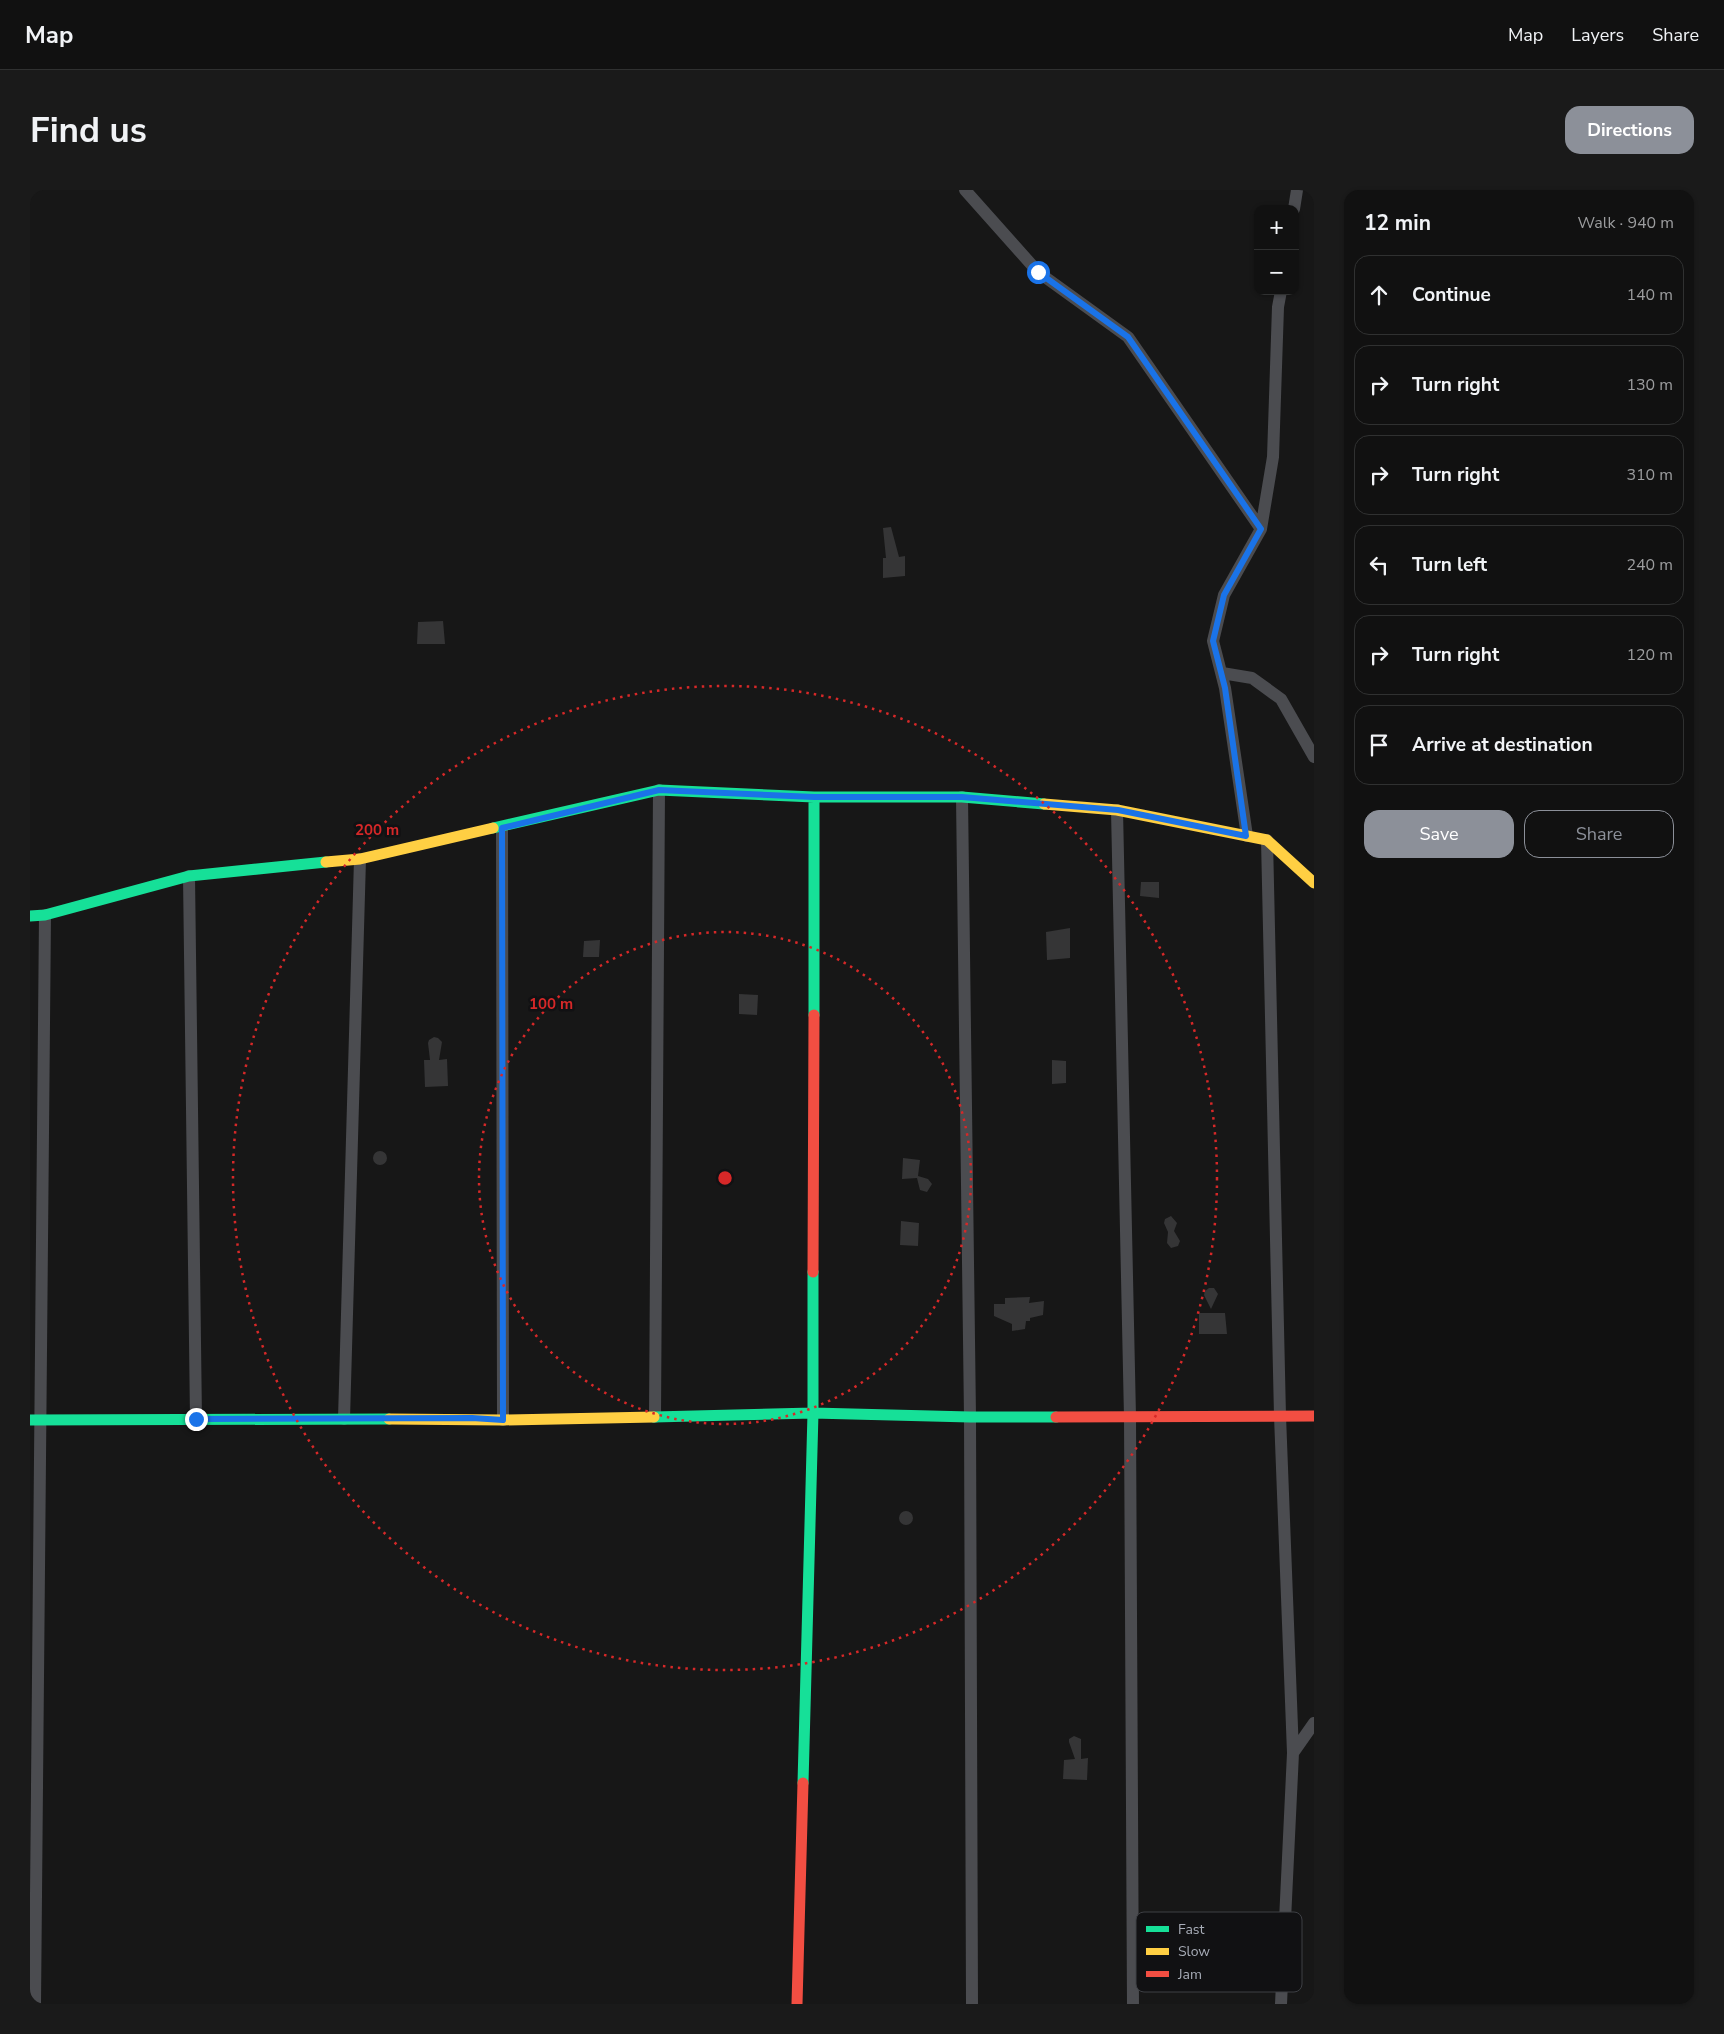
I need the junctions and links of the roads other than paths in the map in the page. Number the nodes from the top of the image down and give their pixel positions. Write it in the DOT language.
graph roads {
  1 [pos="965,190"];
  2 [pos="1297,190"];
  3 [pos="1295,205"];
  4 [pos="1280,295"];
  5 [pos="1261,529"];
  6 [pos="1222,673"];
  7 [pos="1314,757"];
  8 [pos="659,790"];
  9 [pos="814,797"];
  10 [pos="962,797"];
  11 [pos="1118,810"];
  12 [pos="502,828"];
  13 [pos="1246,836"];
  14 [pos="1267,840"];
  15 [pos="360,859"];
  16 [pos="190,876"];
  17 [pos="1314,883"];
  18 [pos="45,915"];
  19 [pos="30,916"];
  20 [pos="813,1413"];
  21 [pos="1280,1416"];
  22 [pos="1314,1416"];
  23 [pos="655,1417"];
  24 [pos="970,1417"];
  25 [pos="1130,1417"];
  26 [pos="196,1419"];
  27 [pos="344,1419"];
  28 [pos="35,1420"];
  29 [pos="503,1420"];
  30 [pos="1314,1723"];
  31 [pos="1294,1753"];
  32 [pos="1286,1912"];
  33 [pos="36,2004"];
  34 [pos="797,2004"];
  35 [pos="972,2004"];
  36 [pos="1133,2004"];
  1 -- 5 [label="street"];
  2 -- 3 [label="street"];
  4 -- 5 [label="street"];
  5 -- 6 [label="street"];
  6 -- 7 [label="street"];
  6 -- 13 [label="street"];
  8 -- 9 [label="street"];
  8 -- 12 [label="street"];
  8 -- 23 [label="street"];
  9 -- 10 [label="street"];
  9 -- 20 [label="street"];
  10 -- 11 [label="street"];
  10 -- 24 [label="street"];
  11 -- 13 [label="street"];
  11 -- 25 [label="street"];
  12 -- 15 [label="street"];
  12 -- 29 [label="street"];
  13 -- 14 [label="street"];
  14 -- 17 [label="street"];
  14 -- 21 [label="street"];
  15 -- 16 [label="street"];
  15 -- 27 [label="street"];
  16 -- 18 [label="street"];
  16 -- 26 [label="street"];
  18 -- 19 [label="street"];
  18 -- 28 [label="street"];
  20 -- 23 [label="street"];
  20 -- 24 [label="street"];
  20 -- 34 [label="street"];
  21 -- 22 [label="street"];
  21 -- 25 [label="street"];
  21 -- 31 [label="street"];
  23 -- 29 [label="street"];
  24 -- 25 [label="street"];
  24 -- 35 [label="street"];
  25 -- 36 [label="street"];
  26 -- 27 [label="street"];
  26 -- 28 [label="street"];
  27 -- 29 [label="street"];
  28 -- 33 [label="street"];
  30 -- 31 [label="street"];
  31 -- 32 [label="street"];
}
